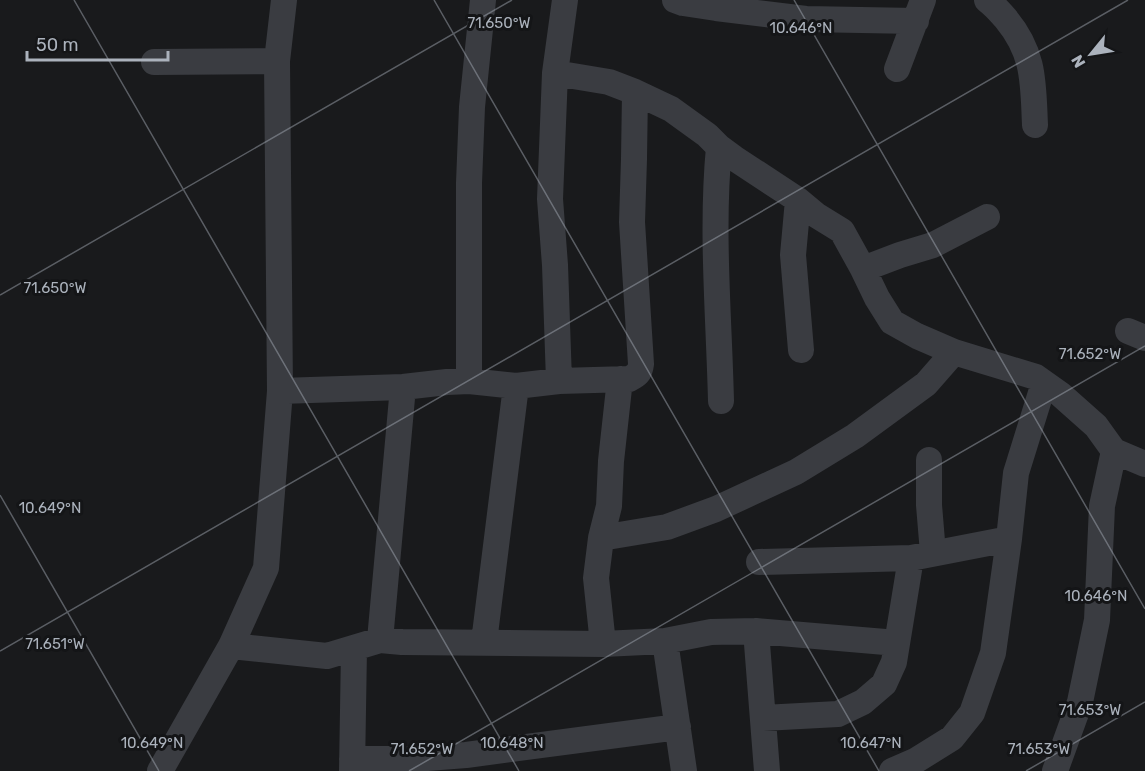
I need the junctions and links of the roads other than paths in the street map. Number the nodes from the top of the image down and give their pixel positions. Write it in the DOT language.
graph roads {
  1 [pos="284,0"];
  2 [pos="483,0"];
  3 [pos="565,0"];
  4 [pos="675,0"];
  5 [pos="987,0"];
  6 [pos="920,10"];
  7 [pos="278,61"];
  8 [pos="154,62"];
  9 [pos="897,69"];
  10 [pos="555,73"];
  11 [pos="634,92"];
  12 [pos="1035,125"];
  13 [pos="719,147"];
  14 [pos="798,200"];
  15 [pos="987,217"];
  16 [pos="863,269"];
  17 [pos="801,350"];
  18 [pos="954,352"];
  19 [pos="620,379"];
  20 [pos="469,381"];
  21 [pos="559,381"];
  22 [pos="1044,382"];
  23 [pos="516,386"];
  24 [pos="403,387"];
  25 [pos="280,391"];
  26 [pos="722,401"];
  27 [pos="1114,451"];
  28 [pos="929,460"];
  29 [pos="1145,464"];
  30 [pos="601,538"];
  31 [pos="1009,539"];
  32 [pos="922,555"];
  33 [pos="759,562"];
  34 [pos="756,631"];
  35 [pos="380,640"];
  36 [pos="665,641"];
  37 [pos="484,642"];
  38 [pos="897,643"];
  39 [pos="603,644"];
  40 [pos="231,646"];
  41 [pos="354,649"];
  42 [pos="763,718"];
  43 [pos="678,727"];
  44 [pos="352,765"];
  45 [pos="160,771"];
  46 [pos="684,771"];
  47 [pos="767,771"];
  48 [pos="892,771"];
  49 [pos="1054,771"];
  1 -- 7 [label="street"];
  2 -- 20 [label="street"];
  3 -- 10 [label="street"];
  4 -- 6 [label="street"];
  5 -- 12 [label="street"];
  6 -- 9 [label="street"];
  7 -- 8 [label="street"];
  7 -- 25 [label="street"];
  10 -- 11 [label="street"];
  10 -- 21 [label="street"];
  11 -- 13 [label="street"];
  11 -- 19 [label="street"];
  13 -- 14 [label="street"];
  13 -- 26 [label="street"];
  14 -- 16 [label="street"];
  14 -- 17 [label="street"];
  15 -- 16 [label="street"];
  16 -- 18 [label="street"];
  18 -- 22 [label="street"];
  18 -- 30 [label="street"];
  19 -- 21 [label="street"];
  19 -- 30 [label="street"];
  20 -- 23 [label="street"];
  20 -- 24 [label="street"];
  21 -- 23 [label="street"];
  22 -- 27 [label="street"];
  22 -- 31 [label="street"];
  23 -- 37 [label="street"];
  24 -- 25 [label="street"];
  24 -- 35 [label="street"];
  25 -- 40 [label="street"];
  27 -- 29 [label="street"];
  27 -- 49 [label="street"];
  28 -- 32 [label="street"];
  30 -- 39 [label="street"];
  31 -- 32 [label="street"];
  31 -- 48 [label="street"];
  32 -- 33 [label="street"];
  32 -- 38 [label="street"];
  34 -- 36 [label="street"];
  34 -- 38 [label="street"];
  34 -- 42 [label="street"];
  35 -- 37 [label="street"];
  35 -- 41 [label="street"];
  36 -- 39 [label="street"];
  36 -- 43 [label="street"];
  37 -- 39 [label="street"];
  38 -- 42 [label="street"];
  40 -- 41 [label="street"];
  40 -- 45 [label="street"];
  41 -- 44 [label="street"];
  42 -- 47 [label="street"];
  43 -- 44 [label="street"];
  43 -- 46 [label="street"];
}
